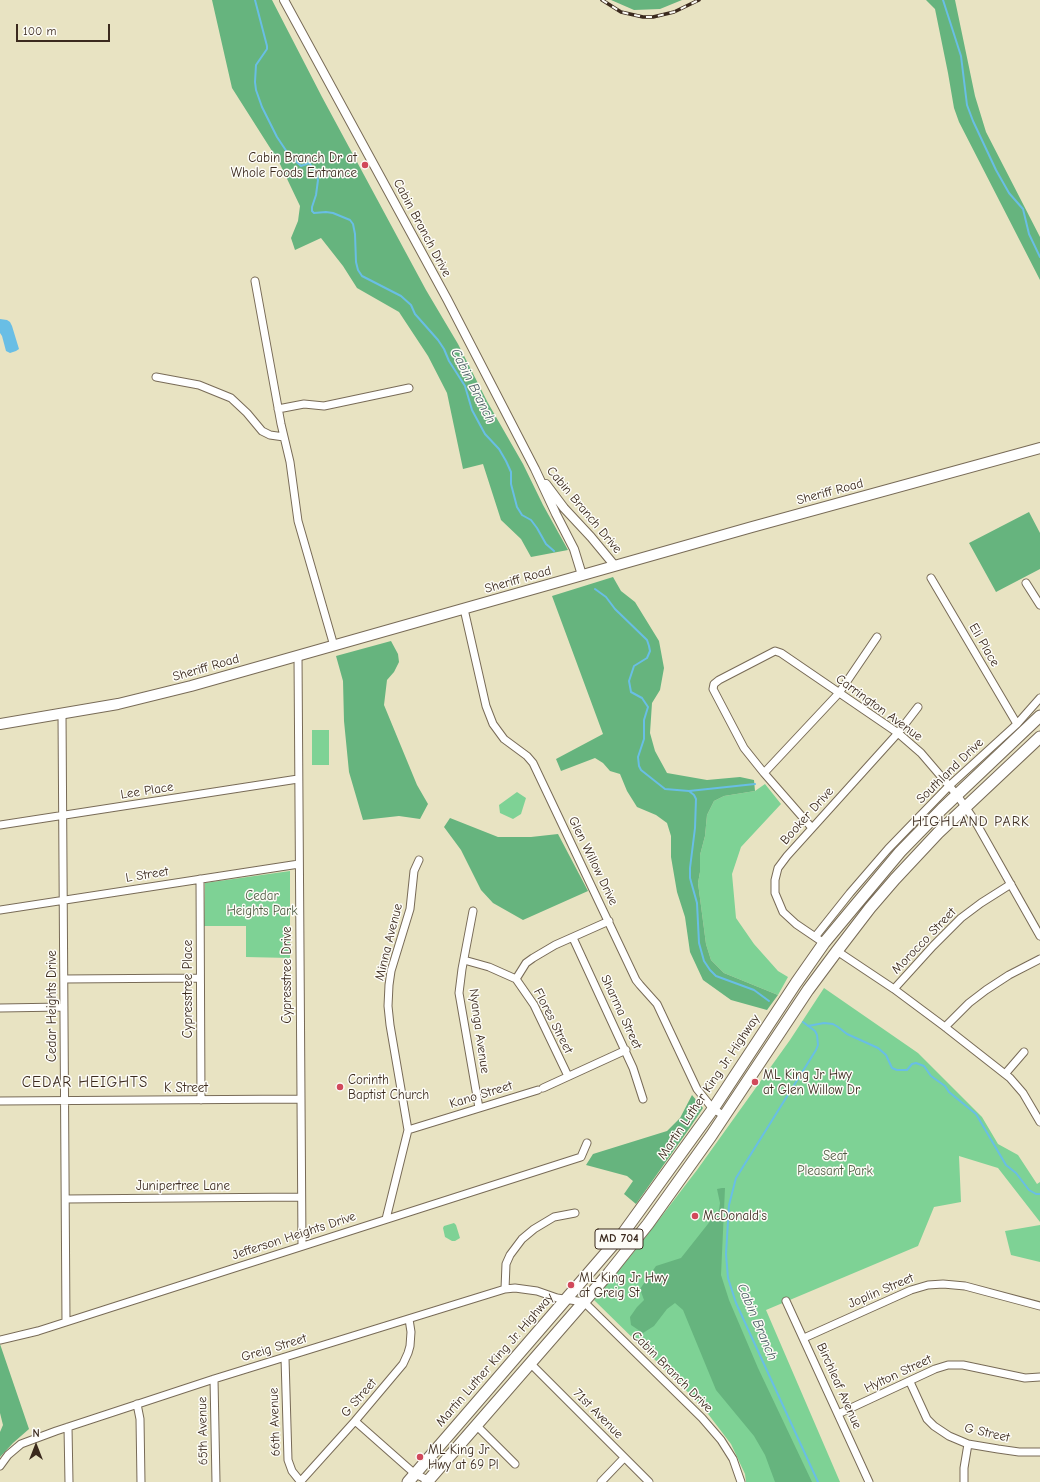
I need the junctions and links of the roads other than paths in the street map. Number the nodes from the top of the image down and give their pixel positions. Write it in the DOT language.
graph roads {
  1 [pos="284,0"];
  2 [pos="255,281"];
  3 [pos="156,377"];
  4 [pos="409,388"];
  5 [pos="278,409"];
  6 [pos="284,437"];
  7 [pos="1040,448"];
  8 [pos="535,469"];
  9 [pos="615,566"];
  10 [pos="582,575"];
  11 [pos="931,578"];
  12 [pos="1026,583"];
  13 [pos="1040,605"];
  14 [pos="464,609"];
  15 [pos="877,637"];
  16 [pos="334,646"];
  17 [pos="298,656"];
  18 [pos="839,693"];
  19 [pos="1040,698"];
  20 [pos="918,707"];
  21 [pos="62,714"];
  22 [pos="1040,716"];
  23 [pos="0,724"];
  24 [pos="1017,724"];
  25 [pos="898,733"];
  26 [pos="1040,737"];
  27 [pos="764,773"];
  28 [pos="298,779"];
  29 [pos="953,791"];
  30 [pos="965,807"];
  31 [pos="63,816"];
  32 [pos="0,825"];
  33 [pos="812,828"];
  34 [pos="419,860"];
  35 [pos="299,864"];
  36 [pos="200,879"];
  37 [pos="1011,884"];
  38 [pos="872,885"];
  39 [pos="63,900"];
  40 [pos="0,910"];
  41 [pos="473,911"];
  42 [pos="609,921"];
  43 [pos="1040,936"];
  44 [pos="574,938"];
  45 [pos="820,940"];
  46 [pos="836,951"];
  47 [pos="1040,959"];
  48 [pos="464,960"];
  49 [pos="200,978"];
  50 [pos="64,979"];
  51 [pos="516,979"];
  52 [pos="894,989"];
  53 [pos="64,1007"];
  54 [pos="0,1008"];
  55 [pos="784,1027"];
  56 [pos="945,1027"];
  57 [pos="626,1050"];
  58 [pos="1024,1052"];
  59 [pos="1005,1074"];
  60 [pos="568,1076"];
  61 [pos="643,1098"];
  62 [pos="300,1099"];
  63 [pos="201,1100"];
  64 [pos="0,1101"];
  65 [pos="65,1101"];
  66 [pos="479,1108"];
  67 [pos="713,1109"];
  68 [pos="725,1116"];
  69 [pos="1040,1122"];
  70 [pos="408,1130"];
  71 [pos="587,1143"];
  72 [pos="301,1197"];
  73 [pos="66,1199"];
  74 [pos="575,1213"];
  75 [pos="386,1218"];
  76 [pos="302,1246"];
  77 [pos="505,1289"];
  78 [pos="566,1299"];
  79 [pos="786,1301"];
  80 [pos="584,1302"];
  81 [pos="1040,1306"];
  82 [pos="409,1319"];
  83 [pos="66,1321"];
  84 [pos="804,1338"];
  85 [pos="0,1340"];
  86 [pos="285,1358"];
  87 [pos="530,1362"];
  88 [pos="1040,1377"];
  89 [pos="214,1379"];
  90 [pos="910,1382"];
  91 [pos="137,1404"];
  92 [pos="838,1414"];
  93 [pos="355,1421"];
  94 [pos="476,1425"];
  95 [pos="68,1427"];
  96 [pos="968,1444"];
  97 [pos="1040,1452"];
  98 [pos="624,1458"];
  99 [pos="515,1464"];
  100 [pos="0,1466"];
  101 [pos="411,1478"];
  102 [pos="427,1481"];
  103 [pos="69,1482"];
  104 [pos="141,1482"];
  105 [pos="216,1482"];
  106 [pos="300,1482"];
  107 [pos="601,1482"];
  108 [pos="649,1482"];
  109 [pos="741,1482"];
  110 [pos="869,1482"];
  111 [pos="964,1482"];
  1 -- 8 [label="street, Cabin Branch Drive"];
  2 -- 5 [label="street"];
  3 -- 6 [label="street"];
  4 -- 5 [label="street"];
  5 -- 6 [label="street"];
  6 -- 16 [label="street"];
  7 -- 9 [label="main road, Sheriff Road"];
  8 -- 9 [label="street, Cabin Branch Drive"];
  8 -- 10 [label="street, Cabin Branch Drive"];
  9 -- 10 [label="main road, Sheriff Road"];
  10 -- 14 [label="main road, Sheriff Road"];
  11 -- 24 [label="street, Eli Place"];
  12 -- 13 [label="street"];
  14 -- 16 [label="main road, Sheriff Road"];
  14 -- 42 [label="street, Glen Willow Drive"];
  15 -- 18 [label="street"];
  16 -- 17 [label="main road, Sheriff Road"];
  17 -- 21 [label="main road, Sheriff Road"];
  17 -- 28 [label="street, Cypresstree Drive"];
  18 -- 25 [label="street, Carrington Avenue"];
  18 -- 27 [label="street"];
  18 -- 27 [label="street, Carrington Avenue"];
  19 -- 24 [label="street, Southland Drive"];
  20 -- 25 [label="street, Booker Drive"];
  21 -- 23 [label="main road, Sheriff Road"];
  21 -- 31 [label="street, Cedar Heights Drive"];
  22 -- 29 [label="main road, Martin Luther King Jr. Highway / MD 704"];
  24 -- 29 [label="street, Southland Drive"];
  25 -- 29 [label="street, Carrington Avenue"];
  25 -- 33 [label="street, Booker Drive"];
  26 -- 30 [label="main road, MD 704"];
  27 -- 33 [label="street"];
  28 -- 31 [label="street, Lee Place"];
  28 -- 35 [label="street, Cypresstree Drive"];
  29 -- 30 [label="street, Carrington Avenue"];
  29 -- 38 [label="main road, Martin Luther King Jr. Highway / MD 704"];
  29 -- 45 [label="street, Southland Drive"];
  30 -- 37 [label="street, Carrington Avenue"];
  30 -- 46 [label="main road, MD 704"];
  31 -- 32 [label="street, Lee Place"];
  31 -- 39 [label="street, Cedar Heights Drive"];
  33 -- 45 [label="street, Booker Drive"];
  34 -- 70 [label="street, Minna Avenue"];
  35 -- 36 [label="street, L Street"];
  35 -- 62 [label="street, Cypresstree Drive"];
  36 -- 39 [label="street, L Street"];
  36 -- 49 [label="street, Cypresstree Place"];
  37 -- 43 [label="street, Carrington Avenue"];
  37 -- 52 [label="street, Morocco Street"];
  38 -- 45 [label="main road, Martin Luther King Jr. Highway / MD 704"];
  38 -- 46 [label="main road"];
  39 -- 40 [label="street, L Street"];
  39 -- 50 [label="street, Cedar Heights Drive"];
  41 -- 48 [label="street, Nyanga Avenue"];
  42 -- 44 [label="street"];
  42 -- 67 [label="street, Glen Willow Drive"];
  44 -- 51 [label="street"];
  44 -- 57 [label="street, Sharma Street"];
  45 -- 55 [label="main road"];
  45 -- 67 [label="main road, Martin Luther King Jr. Highway / MD 704"];
  46 -- 52 [label="street"];
  46 -- 55 [label="main road, MD 704"];
  47 -- 56 [label="street"];
  48 -- 51 [label="street"];
  48 -- 66 [label="street, Nyanga Avenue"];
  49 -- 50 [label="street"];
  49 -- 63 [label="street, Cypresstree Place"];
  50 -- 53 [label="street, Cedar Heights Drive"];
  51 -- 60 [label="street, Flores Street"];
  52 -- 56 [label="street"];
  53 -- 54 [label="street"];
  53 -- 65 [label="street, Cedar Heights Drive"];
  55 -- 68 [label="main road, MD 704"];
  56 -- 59 [label="street"];
  57 -- 60 [label="street, Kano Street"];
  57 -- 61 [label="street, Sharma Street"];
  58 -- 59 [label="street"];
  59 -- 69 [label="street"];
  60 -- 66 [label="street, Kano Street"];
  62 -- 63 [label="street, K Street"];
  62 -- 72 [label="street, Cypresstree Drive"];
  63 -- 65 [label="street, K Street"];
  64 -- 65 [label="street, K Street"];
  65 -- 73 [label="street, Cedar Heights Drive"];
  66 -- 70 [label="street, Kano Street"];
  67 -- 68 [label="street, Glen Willow Drive"];
  67 -- 78 [label="main road, Martin Luther King Jr. Highway / MD 704"];
  68 -- 80 [label="main road, MD 704"];
  70 -- 75 [label="street, Minna Avenue"];
  71 -- 75 [label="street, Jefferson Heights Drive"];
  72 -- 73 [label="street, Junipertree Lane"];
  72 -- 76 [label="street, Cypresstree Drive"];
  73 -- 83 [label="street, Cedar Heights Drive"];
  74 -- 77 [label="street"];
  75 -- 76 [label="street, Jefferson Heights Drive"];
  76 -- 83 [label="street, Jefferson Heights Drive"];
  77 -- 78 [label="street, Greig Street"];
  77 -- 82 [label="street, Greig Street"];
  78 -- 80 [label="street"];
  78 -- 101 [label="main road, Martin Luther King Jr. Highway / MD 704"];
  79 -- 84 [label="street, Birchleaf Avenue"];
  80 -- 87 [label="main road, MD 704"];
  80 -- 109 [label="street, Cabin Branch Drive"];
  81 -- 84 [label="street, Joplin Street"];
  82 -- 86 [label="street, Greig Street"];
  82 -- 93 [label="street, G Street"];
  83 -- 85 [label="street, Jefferson Heights Drive"];
  84 -- 92 [label="street, Birchleaf Avenue"];
  86 -- 89 [label="street, Greig Street"];
  86 -- 106 [label="street, 66th Avenue"];
  87 -- 94 [label="main road, MD 704"];
  87 -- 98 [label="street, 71st Avenue"];
  88 -- 90 [label="street, Hylton Street"];
  89 -- 91 [label="street, Greig Street"];
  89 -- 105 [label="street, 65th Avenue"];
  90 -- 92 [label="street, Hylton Street"];
  90 -- 96 [label="street, G Street"];
  91 -- 95 [label="street, Greig Street"];
  91 -- 104 [label="street"];
  92 -- 110 [label="street, Birchleaf Avenue"];
  93 -- 101 [label="street"];
  93 -- 106 [label="street, G Street"];
  94 -- 99 [label="street"];
  94 -- 102 [label="main road, MD 704"];
  95 -- 100 [label="street, Greig Street"];
  95 -- 103 [label="street"];
  96 -- 97 [label="street, G Street"];
  96 -- 111 [label="street"];
  98 -- 107 [label="street"];
  98 -- 108 [label="street, 71st Avenue"];
  101 -- 102 [label="street"];
}
